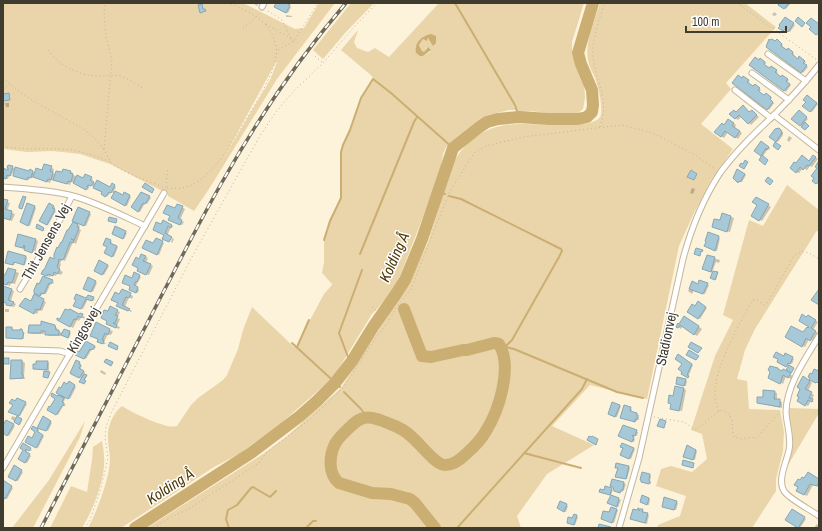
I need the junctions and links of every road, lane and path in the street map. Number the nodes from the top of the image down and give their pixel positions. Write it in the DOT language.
graph roads {
  1 [pos="104,3"];
  2 [pos="229,3"];
  3 [pos="318,3"];
  4 [pos="377,3"];
  5 [pos="604,3"];
  6 [pos="737,3"];
  7 [pos="263,5"];
  8 [pos="257,16"];
  9 [pos="266,24"];
  10 [pos="243,28"];
  11 [pos="292,40"];
  12 [pos="294,41"];
  13 [pos="298,43"];
  14 [pos="48,50"];
  15 [pos="276,50"];
  16 [pos="768,54"];
  17 [pos="315,56"];
  18 [pos="819,61"];
  19 [pos="323,64"];
  20 [pos="819,65"];
  21 [pos="752,73"];
  22 [pos="3,76"];
  23 [pos="111,76"];
  24 [pos="806,81"];
  25 [pos="10,84"];
  26 [pos="3,90"];
  27 [pos="144,90"];
  28 [pos="735,90"];
  29 [pos="789,100"];
  30 [pos="772,116"];
  31 [pos="599,127"];
  32 [pos="3,146"];
  33 [pos="104,149"];
  34 [pos="819,150"];
  35 [pos="111,162"];
  36 [pos="168,168"];
  37 [pos="720,173"];
  38 [pos="3,187"];
  39 [pos="165,191"];
  40 [pos="72,196"];
  41 [pos="145,226"];
  42 [pos="819,259"];
  43 [pos="20,289"];
  44 [pos="372,307"];
  45 [pos="389,321"];
  46 [pos="819,336"];
  47 [pos="3,349"];
  48 [pos="70,354"];
  49 [pos="786,409"];
  50 [pos="719,411"];
  51 [pos="648,416"];
  52 [pos="3,468"];
  53 [pos="819,516"];
  54 [pos="85,528"];
  55 [pos="154,528"];
  56 [pos="619,528"];
  1 -- 23 [label="path"];
  2 -- 8 [label="path"];
  3 -- 12 [label="path"];
  4 -- 19 [label="path"];
  5 -- 31 [label="path"];
  6 -- 18 [label="path"];
  7 -- 11 [label="path"];
  8 -- 9 [label="path"];
  8 -- 10 [label="path"];
  9 -- 11 [label="path"];
  9 -- 15 [label="path"];
  11 -- 12 [label="path"];
  12 -- 13 [label="path"];
  12 -- 15 [label="path"];
  14 -- 23 [label="path"];
  15 -- 39 [label="path"];
  16 -- 24 [label="street"];
  17 -- 19 [label="path"];
  19 -- 54 [label="path"];
  20 -- 24 [label="street, Stadionvej"];
  21 -- 29 [label="street"];
  22 -- 25 [label="path"];
  23 -- 27 [label="path"];
  23 -- 33 [label="path"];
  24 -- 29 [label="street, Stadionvej"];
  25 -- 26 [label="path"];
  25 -- 33 [label="path"];
  28 -- 30 [label="street"];
  29 -- 30 [label="street, Stadionvej"];
  30 -- 34 [label="street"];
  30 -- 37 [label="street, Stadionvej"];
  31 -- 37 [label="path"];
  31 -- 45 [label="path"];
  32 -- 35 [label="path"];
  33 -- 35 [label="path"];
  35 -- 39 [label="path"];
  36 -- 39 [label="path"];
  37 -- 51 [label="street, Stadionvej"];
  38 -- 40 [label="street"];
  39 -- 41 [label="street, Kingosvej"];
  40 -- 41 [label="street"];
  40 -- 43 [label="street, Thit Jensens Vej"];
  41 -- 48 [label="street, Kingosvej"];
  42 -- 50 [label="path"];
  44 -- 45 [label="path"];
  45 -- 55 [label="path"];
  46 -- 49 [label="street"];
  47 -- 48 [label="street"];
  48 -- 52 [label="street, Kingosvej"];
  49 -- 50 [label="path"];
  49 -- 53 [label="street"];
  50 -- 51 [label="path"];
  51 -- 56 [label="street, Stadionvej"];
}
